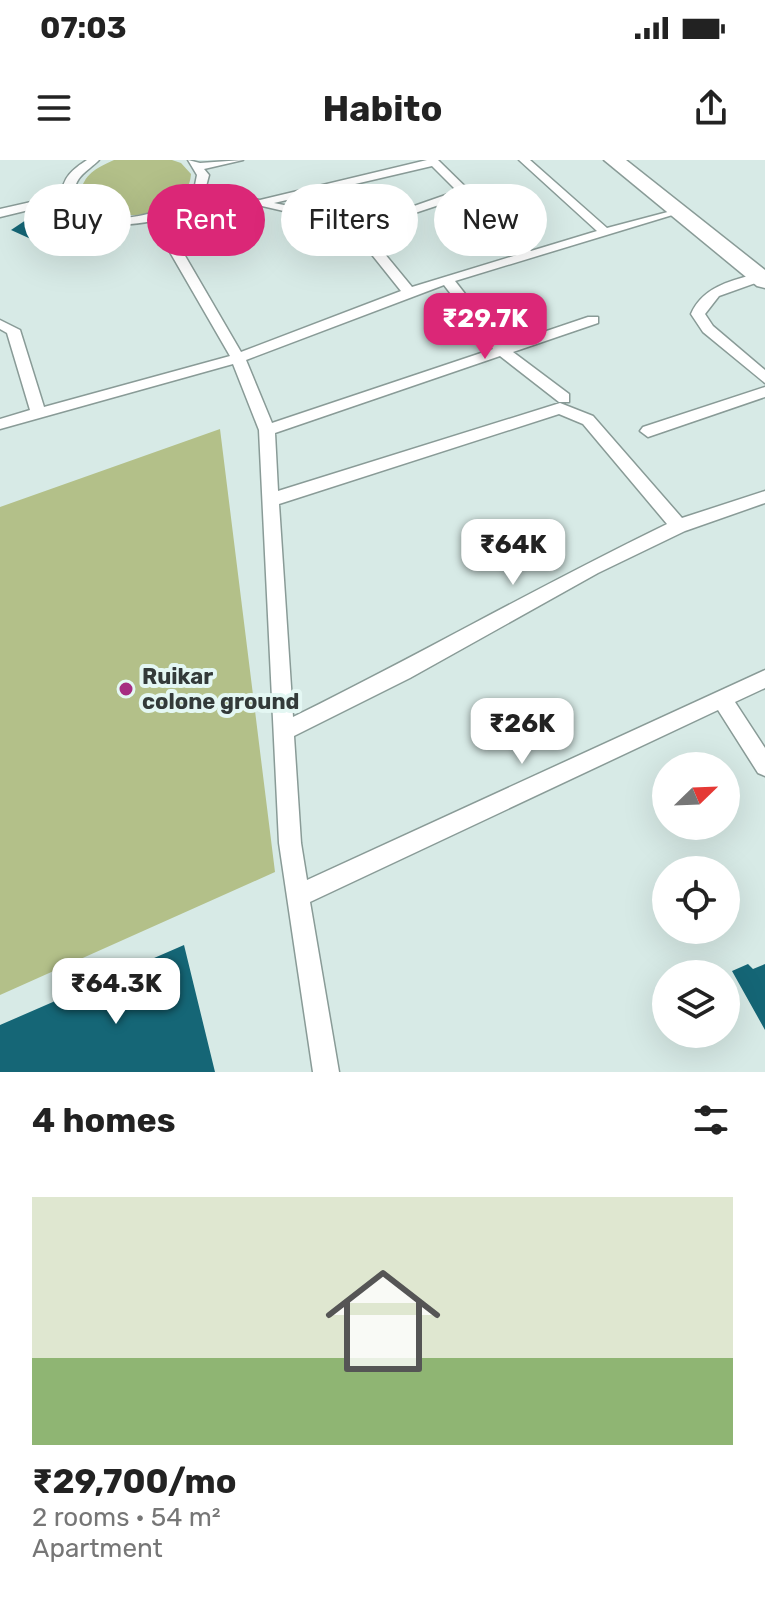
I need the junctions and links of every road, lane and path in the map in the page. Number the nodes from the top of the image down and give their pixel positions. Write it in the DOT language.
graph roads {
  1 [pos="94,160"];
  2 [pos="238,160"];
  3 [pos="524,160"];
  4 [pos="614,160"];
  5 [pos="633,160"];
  6 [pos="433,161"];
  7 [pos="196,163"];
  8 [pos="68,184"];
  9 [pos="201,184"];
  10 [pos="454,184"];
  11 [pos="265,202"];
  12 [pos="24,207"];
  13 [pos="675,211"];
  14 [pos="0,213"];
  15 [pos="605,232"];
  16 [pos="547,249"];
  17 [pos="179,256"];
  18 [pos="380,256"];
  19 [pos="525,256"];
  20 [pos="763,274"];
  21 [pos="449,282"];
  22 [pos="409,292"];
  23 [pos="593,320"];
  24 [pos="0,324"];
  25 [pos="501,350"];
  26 [pos="238,358"];
  27 [pos="765,378"];
  28 [pos="765,392"];
  29 [pos="564,398"];
  30 [pos="38,412"];
  31 [pos="0,424"];
  32 [pos="267,430"];
  33 [pos="648,431"];
  34 [pos="765,497"];
  35 [pos="271,500"];
  36 [pos="679,526"];
  37 [pos="765,679"];
  38 [pos="722,699"];
  39 [pos="284,731"];
  40 [pos="765,766"];
  41 [pos="298,896"];
  42 [pos="326,1072"];
  1 -- 8 [label="street"];
  2 -- 7 [label="street"];
  3 -- 15 [label="street"];
  4 -- 13 [label="highway"];
  5 -- 20 [label="highway"];
  6 -- 10 [label="street"];
  6 -- 11 [label="street"];
  7 -- 9 [label="street"];
  12 -- 14 [label="street"];
  13 -- 15 [label="street"];
  13 -- 20 [label="highway"];
  15 -- 16 [label="street"];
  17 -- 26 [label="street"];
  18 -- 22 [label="street"];
  19 -- 21 [label="street"];
  20 -- 27 [label="street"];
  21 -- 22 [label="street"];
  21 -- 25 [label="street"];
  22 -- 26 [label="street"];
  23 -- 25 [label="street"];
  24 -- 30 [label="street"];
  25 -- 29 [label="street"];
  25 -- 32 [label="street"];
  26 -- 30 [label="street"];
  26 -- 32 [label="street"];
  28 -- 33 [label="street"];
  30 -- 31 [label="street"];
  32 -- 35 [label="street"];
  34 -- 36 [label="street"];
  35 -- 36 [label="street"];
  35 -- 39 [label="street"];
  36 -- 39 [label="street"];
  37 -- 38 [label="street"];
  38 -- 40 [label="street"];
  38 -- 41 [label="street"];
  39 -- 41 [label="street"];
  41 -- 42 [label="street"];
}
